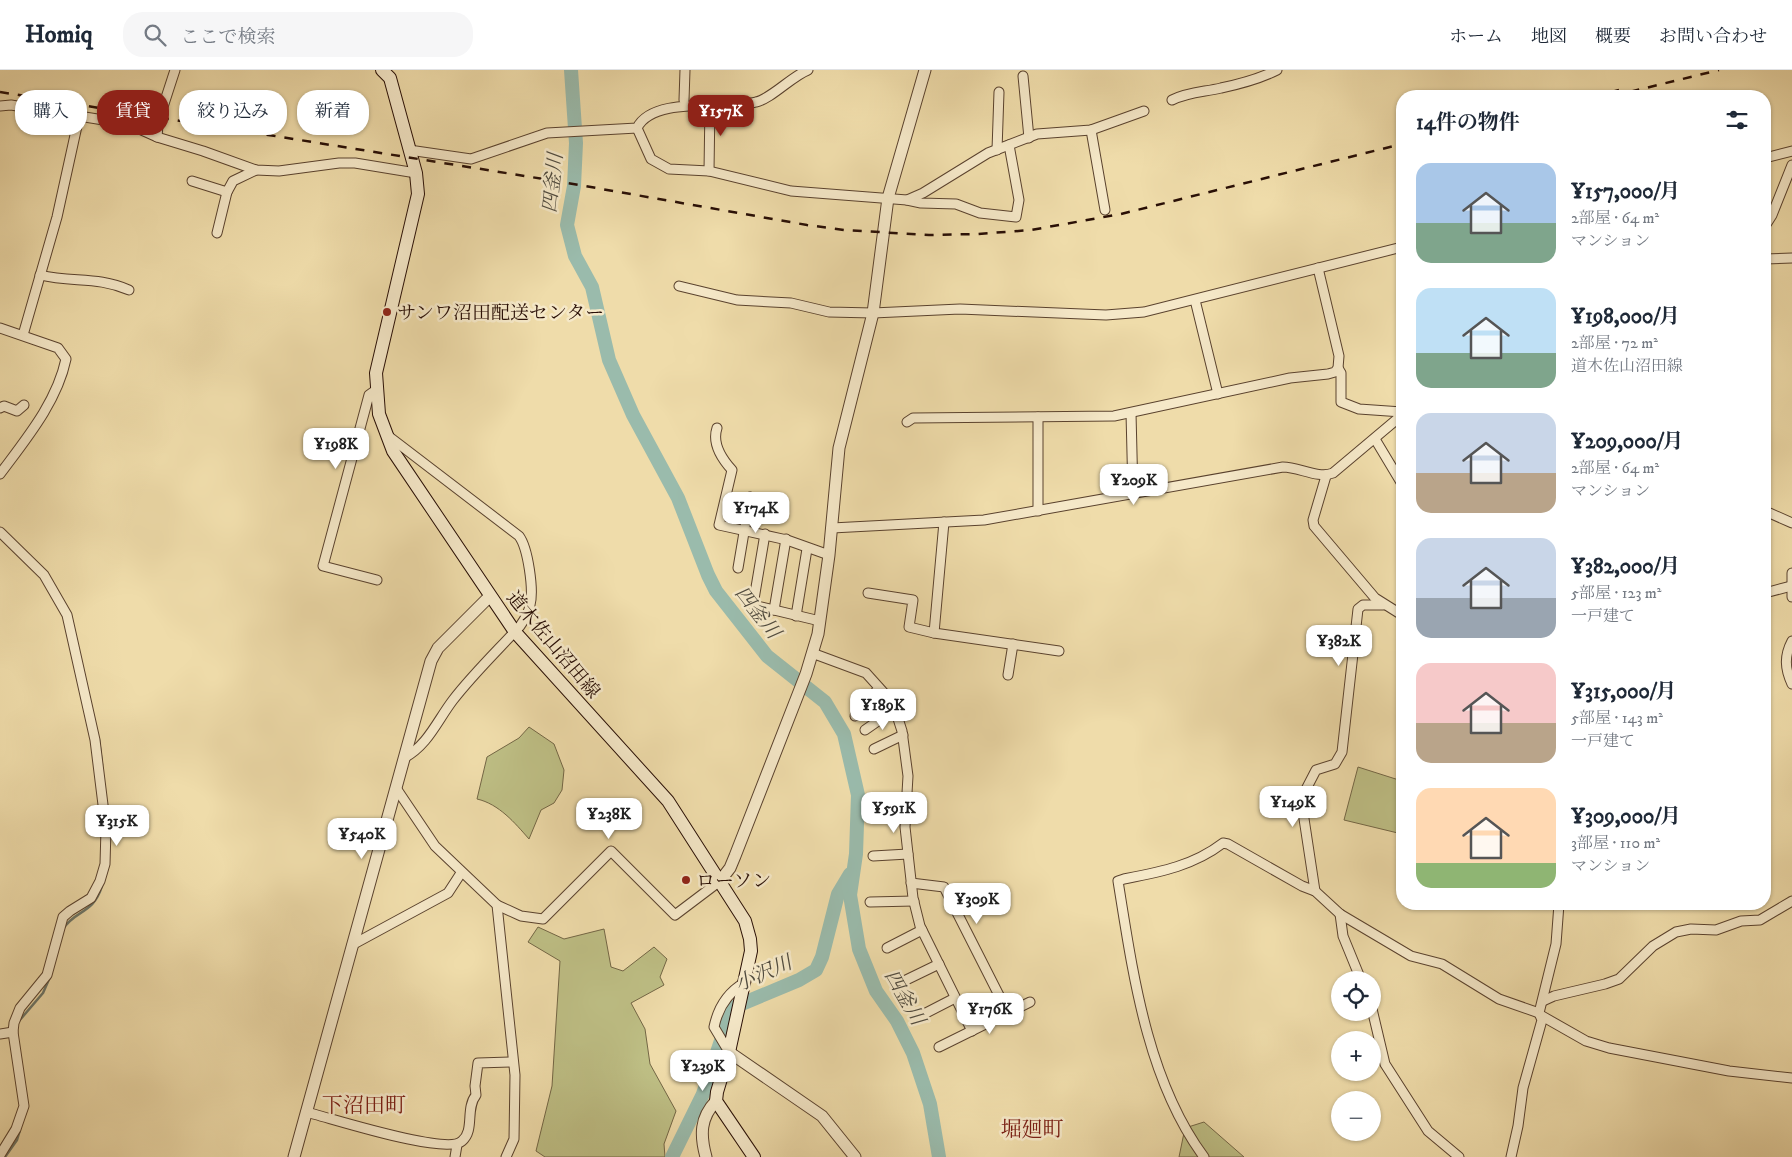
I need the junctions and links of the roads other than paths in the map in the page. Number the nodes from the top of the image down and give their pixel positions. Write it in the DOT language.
graph roads {
  1 [pos="175,70"];
  2 [pos="382,70"];
  3 [pos="685,70"];
  4 [pos="808,70"];
  5 [pos="925,70"];
  6 [pos="1277,70"];
  7 [pos="1023,76"];
  8 [pos="168,90"];
  9 [pos="999,92"];
  10 [pos="684,100"];
  11 [pos="1172,100"];
  12 [pos="710,104"];
  13 [pos="0,106"];
  14 [pos="15,106"];
  15 [pos="1144,111"];
  16 [pos="87,118"];
  17 [pos="637,128"];
  18 [pos="1090,130"];
  19 [pos="75,135"];
  20 [pos="157,137"];
  21 [pos="1029,138"];
  22 [pos="1009,145"];
  23 [pos="409,150"];
  24 [pos="997,150"];
  25 [pos="1792,151"];
  26 [pos="1771,156"];
  27 [pos="1792,165"];
  28 [pos="256,170"];
  29 [pos="709,171"];
  30 [pos="416,173"];
  31 [pos="192,181"];
  32 [pos="227,192"];
  33 [pos="888,198"];
  34 [pos="907,200"];
  35 [pos="1105,210"];
  36 [pos="1771,217"];
  37 [pos="217,233"];
  38 [pos="1396,248"];
  39 [pos="1771,258"];
  40 [pos="1792,258"];
  41 [pos="1318,268"];
  42 [pos="40,275"];
  43 [pos="679,286"];
  44 [pos="129,290"];
  45 [pos="1195,300"];
  46 [pos="872,313"];
  47 [pos="0,328"];
  48 [pos="23,335"];
  49 [pos="1338,368"];
  50 [pos="376,390"];
  51 [pos="1218,394"];
  52 [pos="24,405"];
  53 [pos="0,408"];
  54 [pos="1396,412"];
  55 [pos="1131,413"];
  56 [pos="1038,417"];
  57 [pos="1396,419"];
  58 [pos="907,422"];
  59 [pos="717,428"];
  60 [pos="385,434"];
  61 [pos="1376,439"];
  62 [pos="0,474"];
  63 [pos="1396,474"];
  64 [pos="1326,476"];
  65 [pos="1133,494"];
  66 [pos="750,497"];
  67 [pos="1038,511"];
  68 [pos="1771,514"];
  69 [pos="944,522"];
  70 [pos="1792,523"];
  71 [pos="832,528"];
  72 [pos="744,530"];
  73 [pos="0,532"];
  74 [pos="765,534"];
  75 [pos="786,540"];
  76 [pos="807,548"];
  77 [pos="830,555"];
  78 [pos="738,568"];
  79 [pos="1792,573"];
  80 [pos="377,580"];
  81 [pos="1791,586"];
  82 [pos="1771,591"];
  83 [pos="868,593"];
  84 [pos="489,597"];
  85 [pos="1792,597"];
  86 [pos="1383,604"];
  87 [pos="774,610"];
  88 [pos="1396,612"];
  89 [pos="796,616"];
  90 [pos="820,621"];
  91 [pos="515,632"];
  92 [pos="934,633"];
  93 [pos="1792,642"];
  94 [pos="1013,644"];
  95 [pos="1059,651"];
  96 [pos="812,653"];
  97 [pos="1008,675"];
  98 [pos="1792,684"];
  99 [pos="879,688"];
  100 [pos="895,709"];
  101 [pos="856,716"];
  102 [pos="865,730"];
  103 [pos="903,736"];
  104 [pos="874,749"];
  105 [pos="404,758"];
  106 [pos="396,788"];
  107 [pos="908,854"];
  108 [pos="872,856"];
  109 [pos="462,873"];
  110 [pos="720,881"];
  111 [pos="911,883"];
  112 [pos="1315,891"];
  113 [pos="914,901"];
  114 [pos="1792,901"];
  115 [pos="870,902"];
  116 [pos="497,905"];
  117 [pos="1559,910"];
  118 [pos="1340,914"];
  119 [pos="922,930"];
  120 [pos="352,945"];
  121 [pos="887,948"];
  122 [pos="939,964"];
  123 [pos="1357,971"];
  124 [pos="906,980"];
  125 [pos="744,983"];
  126 [pos="955,998"];
  127 [pos="1543,1001"];
  128 [pos="1030,1002"];
  129 [pos="1008,1013"];
  130 [pos="924,1014"];
  131 [pos="1540,1015"];
  132 [pos="1375,1021"];
  133 [pos="972,1031"];
  134 [pos="13,1032"];
  135 [pos="0,1034"];
  136 [pos="939,1047"];
  137 [pos="728,1050"];
  138 [pos="512,1062"];
  139 [pos="1792,1078"];
  140 [pos="716,1101"];
  141 [pos="306,1112"];
  142 [pos="457,1145"];
  143 [pos="0,1155"];
  144 [pos="294,1157"];
  145 [pos="455,1157"];
  146 [pos="506,1157"];
  147 [pos="706,1157"];
  148 [pos="754,1157"];
  149 [pos="855,1157"];
  150 [pos="1204,1157"];
  151 [pos="1459,1157"];
  152 [pos="1510,1157"];
  1 -- 8 [label="street"];
  2 -- 23 [label="main road, 道木佐山沼田線"];
  3 -- 10 [label="street"];
  4 -- 12 [label="street"];
  5 -- 33 [label="street"];
  6 -- 11 [label="street"];
  7 -- 21 [label="street"];
  9 -- 24 [label="street"];
  12 -- 17 [label="street"];
  12 -- 29 [label="street"];
  13 -- 14 [label="street"];
  15 -- 18 [label="street"];
  16 -- 20 [label="street"];
  17 -- 23 [label="street"];
  17 -- 29 [label="street"];
  18 -- 21 [label="street"];
  18 -- 35 [label="street"];
  19 -- 42 [label="street"];
  20 -- 28 [label="street"];
  21 -- 22 [label="street"];
  22 -- 24 [label="street"];
  22 -- 34 [label="street"];
  23 -- 30 [label="main road, 道木佐山沼田線"];
  24 -- 34 [label="street"];
  25 -- 26 [label="street"];
  27 -- 36 [label="street"];
  28 -- 30 [label="street"];
  28 -- 32 [label="street"];
  29 -- 33 [label="street"];
  30 -- 50 [label="main road, 道木佐山沼田線"];
  31 -- 32 [label="street"];
  32 -- 37 [label="street"];
  33 -- 34 [label="street"];
  33 -- 46 [label="street"];
  38 -- 41 [label="street"];
  39 -- 40 [label="street"];
  41 -- 45 [label="street"];
  41 -- 49 [label="street"];
  42 -- 44 [label="street"];
  42 -- 48 [label="street"];
  43 -- 46 [label="street"];
  45 -- 46 [label="street"];
  45 -- 51 [label="street"];
  46 -- 71 [label="street"];
  47 -- 48 [label="street"];
  48 -- 62 [label="street"];
  49 -- 51 [label="street"];
  49 -- 54 [label="street"];
  50 -- 60 [label="main road, 道木佐山沼田線"];
  50 -- 80 [label="street"];
  51 -- 55 [label="street"];
  52 -- 53 [label="street"];
  55 -- 56 [label="street"];
  55 -- 65 [label="street"];
  56 -- 58 [label="street"];
  56 -- 67 [label="street"];
  57 -- 61 [label="street"];
  59 -- 72 [label="street"];
  60 -- 84 [label="main road, 道木佐山沼田線"];
  60 -- 91 [label="street"];
  61 -- 63 [label="street"];
  61 -- 64 [label="street"];
  64 -- 65 [label="street"];
  64 -- 86 [label="street"];
  65 -- 67 [label="street"];
  66 -- 72 [label="street"];
  67 -- 69 [label="street"];
  68 -- 70 [label="street"];
  69 -- 71 [label="street"];
  69 -- 92 [label="street"];
  71 -- 77 [label="street"];
  72 -- 74 [label="street"];
  72 -- 78 [label="street"];
  73 -- 134 [label="street"];
  74 -- 75 [label="street"];
  74 -- 87 [label="street"];
  75 -- 76 [label="street"];
  75 -- 87 [label="street"];
  76 -- 77 [label="street"];
  76 -- 89 [label="street"];
  77 -- 90 [label="street"];
  79 -- 81 [label="street"];
  81 -- 82 [label="street"];
  81 -- 85 [label="street"];
  83 -- 92 [label="street"];
  84 -- 91 [label="main road, 道木佐山沼田線"];
  84 -- 105 [label="street"];
  86 -- 88 [label="street"];
  86 -- 112 [label="street"];
  87 -- 89 [label="street"];
  89 -- 90 [label="street"];
  90 -- 96 [label="street"];
  91 -- 105 [label="street"];
  91 -- 110 [label="main road, 道木佐山沼田線"];
  92 -- 94 [label="street"];
  93 -- 98 [label="street"];
  94 -- 95 [label="street"];
  94 -- 97 [label="street"];
  96 -- 99 [label="street"];
  96 -- 110 [label="street"];
  99 -- 100 [label="street"];
  99 -- 101 [label="street"];
  100 -- 102 [label="street"];
  100 -- 103 [label="street"];
  103 -- 104 [label="street"];
  103 -- 107 [label="street"];
  105 -- 106 [label="street"];
  106 -- 109 [label="street"];
  106 -- 120 [label="street"];
  107 -- 108 [label="street"];
  107 -- 111 [label="street"];
  109 -- 116 [label="street"];
  109 -- 120 [label="street"];
  110 -- 116 [label="street"];
  110 -- 125 [label="main road, 道木佐山沼田線"];
  111 -- 113 [label="street"];
  111 -- 129 [label="street"];
  112 -- 118 [label="street"];
  112 -- 150 [label="street"];
  113 -- 115 [label="street"];
  113 -- 119 [label="street"];
  114 -- 127 [label="street"];
  116 -- 138 [label="street"];
  117 -- 127 [label="street"];
  118 -- 123 [label="street"];
  118 -- 131 [label="street"];
  119 -- 121 [label="street"];
  119 -- 122 [label="street"];
  120 -- 141 [label="street"];
  122 -- 124 [label="street"];
  122 -- 126 [label="street"];
  125 -- 137 [label="main road, 道木佐山沼田線"];
  125 -- 137 [label="street"];
  126 -- 130 [label="street"];
  126 -- 133 [label="street"];
  127 -- 131 [label="street"];
  128 -- 129 [label="street"];
  129 -- 133 [label="street"];
  131 -- 139 [label="street"];
  131 -- 152 [label="street"];
  132 -- 151 [label="street"];
  133 -- 136 [label="street"];
  134 -- 135 [label="street"];
  134 -- 143 [label="street"];
  137 -- 140 [label="main road, 道木佐山沼田線"];
  137 -- 149 [label="street"];
  138 -- 142 [label="street"];
  138 -- 146 [label="street"];
  140 -- 147 [label="street"];
  140 -- 148 [label="main road"];
  141 -- 142 [label="street"];
  141 -- 144 [label="street"];
  142 -- 145 [label="street"];
}
